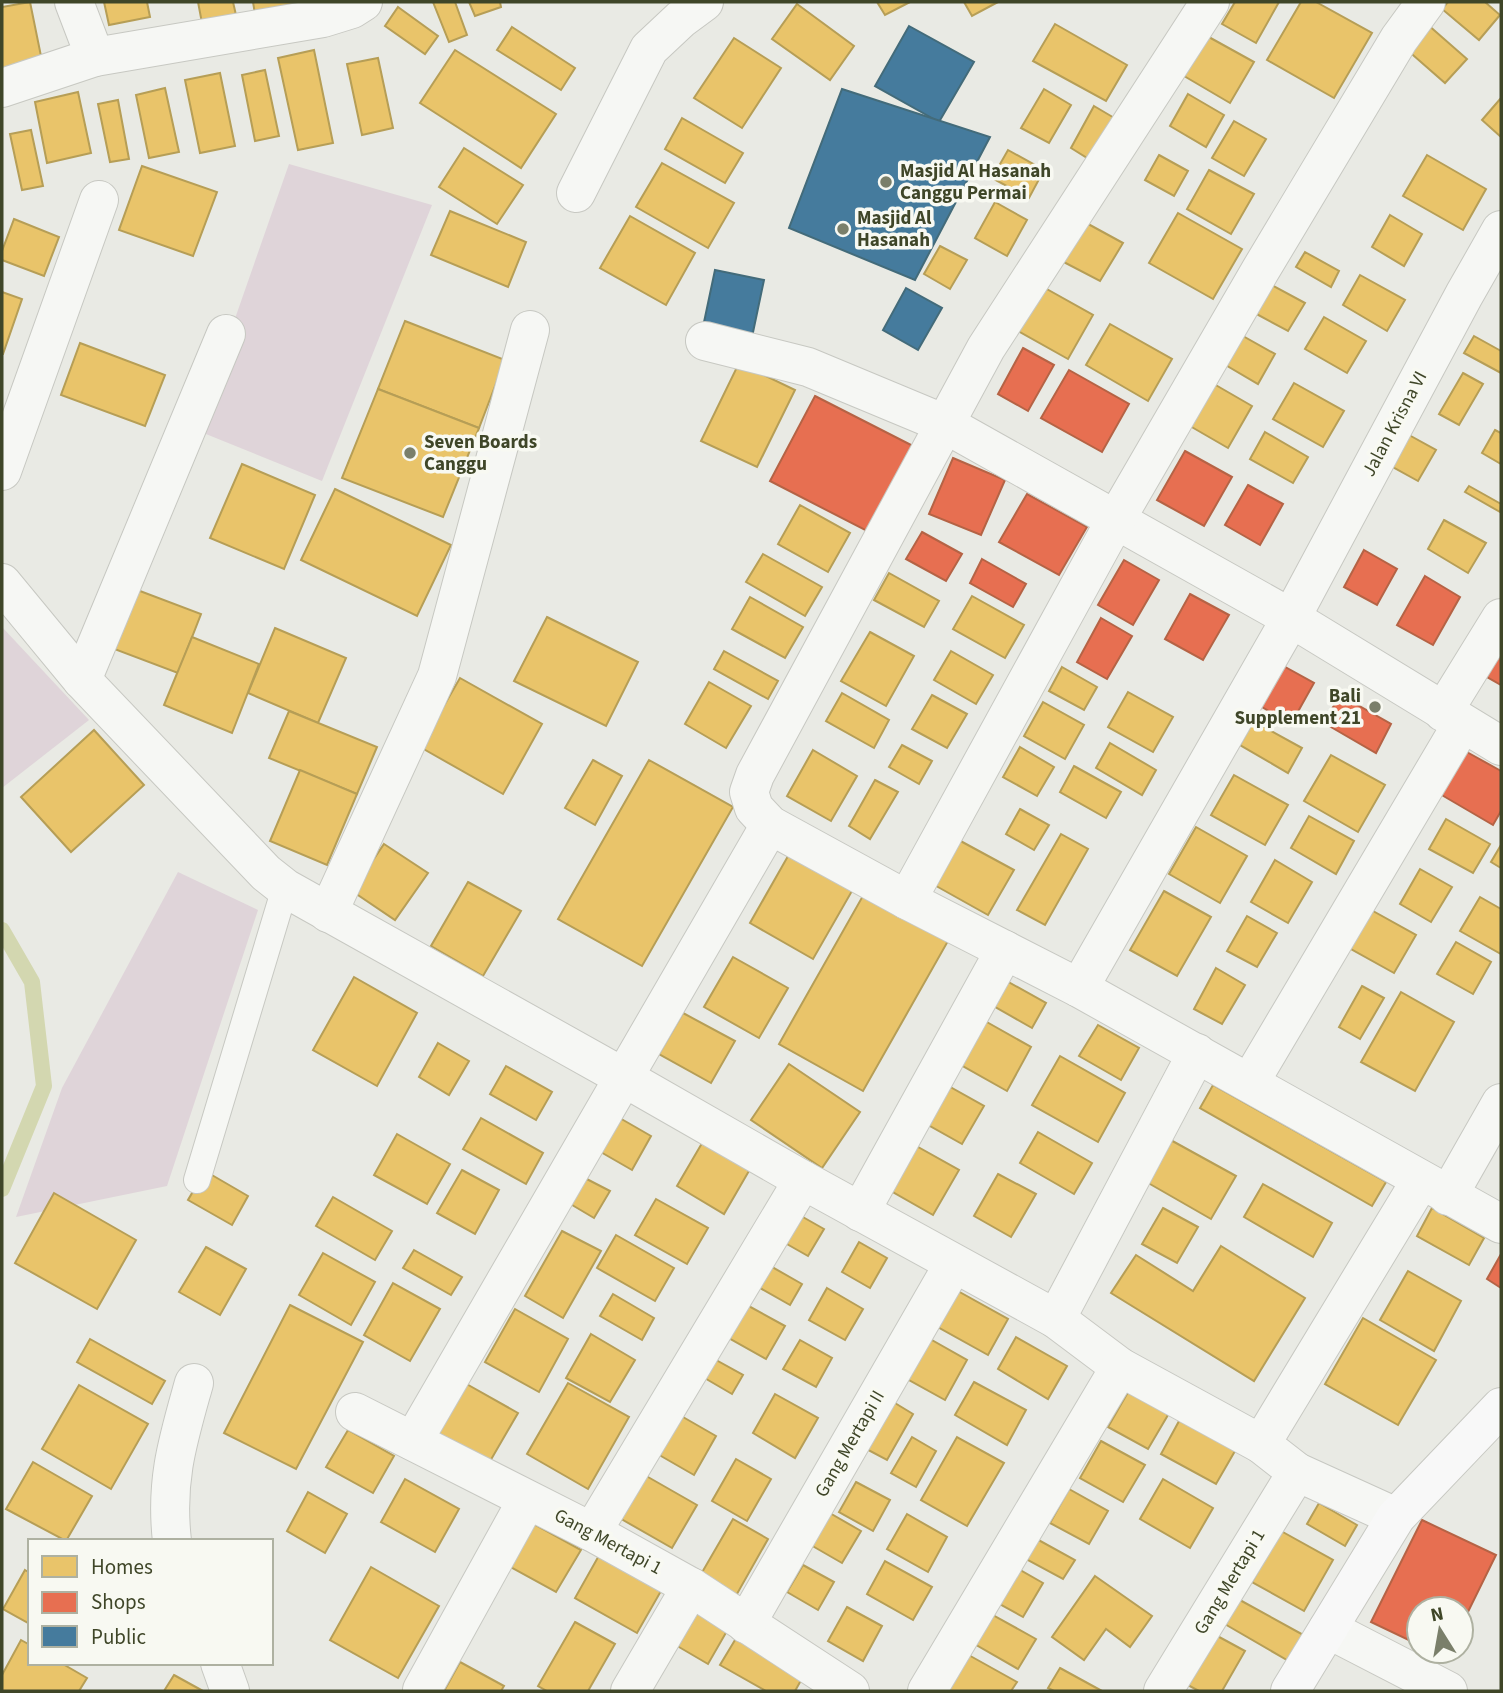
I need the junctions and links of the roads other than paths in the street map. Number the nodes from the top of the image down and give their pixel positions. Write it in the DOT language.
graph roads {
  1 [pos="74,2"];
  2 [pos="363,2"];
  3 [pos="704,2"];
  4 [pos="1210,2"];
  5 [pos="1426,2"];
  6 [pos="95,57"];
  7 [pos="2,88"];
  8 [pos="576,193"];
  9 [pos="99,200"];
  10 [pos="1501,230"];
  11 [pos="530,330"];
  12 [pos="226,334"];
  13 [pos="705,341"];
  14 [pos="945,424"];
  15 [pos="2,471"];
  16 [pos="1115,521"];
  17 [pos="2,583"];
  18 [pos="1291,618"];
  19 [pos="1501,618"];
  20 [pos="82,680"];
  21 [pos="1452,718"];
  22 [pos="1501,746"];
  23 [pos="770,825"];
  24 [pos="285,888"];
  25 [pos="907,900"];
  26 [pos="328,913"];
  27 [pos="1005,950"];
  28 [pos="1079,988"];
  29 [pos="1197,1053"];
  30 [pos="624,1077"];
  31 [pos="1250,1083"];
  32 [pos="1501,1103"];
  33 [pos="197,1180"];
  34 [pos="803,1181"];
  35 [pos="1434,1188"];
  36 [pos="860,1212"];
  37 [pos="1501,1224"];
  38 [pos="953,1265"];
  39 [pos="1056,1319"];
  40 [pos="1120,1367"];
  41 [pos="194,1382"];
  42 [pos="1501,1408"];
  43 [pos="355,1412"];
  44 [pos="413,1441"];
  45 [pos="1261,1444"];
  46 [pos="1297,1472"];
  47 [pos="527,1500"];
  48 [pos="1396,1517"];
  49 [pos="592,1532"];
  50 [pos="172,1539"];
  51 [pos="691,1587"];
  52 [pos="746,1624"];
  53 [pos="1328,1629"];
  54 [pos="221,1665"];
  55 [pos="422,1690"];
  56 [pos="230,1691"];
  57 [pos="630,1691"];
  58 [pos="850,1691"];
  59 [pos="927,1691"];
  60 [pos="1163,1691"];
  61 [pos="1290,1691"];
  62 [pos="1448,1691"];
  1 -- 6 [label="street"];
  2 -- 6 [label="street"];
  3 -- 8 [label="street"];
  4 -- 14 [label="street"];
  5 -- 16 [label="street"];
  6 -- 7 [label="street"];
  9 -- 15 [label="street"];
  10 -- 18 [label="street, Jalan Krisna VI"];
  11 -- 26 [label="street"];
  12 -- 20 [label="street"];
  13 -- 14 [label="street"];
  14 -- 16 [label="street"];
  14 -- 23 [label="street"];
  16 -- 18 [label="street"];
  16 -- 25 [label="street"];
  17 -- 20 [label="street"];
  18 -- 21 [label="street"];
  18 -- 28 [label="street, Jalan Krisna VI"];
  19 -- 21 [label="street"];
  20 -- 24 [label="street"];
  21 -- 22 [label="street"];
  21 -- 31 [label="street"];
  23 -- 25 [label="street"];
  23 -- 30 [label="street"];
  24 -- 26 [label="street"];
  24 -- 33 [label="lane"];
  25 -- 27 [label="street"];
  26 -- 30 [label="street"];
  27 -- 28 [label="street"];
  27 -- 36 [label="street"];
  28 -- 29 [label="street"];
  29 -- 31 [label="street"];
  29 -- 39 [label="street"];
  30 -- 34 [label="street"];
  30 -- 44 [label="street"];
  31 -- 35 [label="street"];
  32 -- 35 [label="street"];
  34 -- 36 [label="street"];
  34 -- 49 [label="street"];
  35 -- 37 [label="street"];
  35 -- 45 [label="street"];
  36 -- 38 [label="street"];
  38 -- 39 [label="street"];
  38 -- 52 [label="street, Gang Mertapi II"];
  39 -- 40 [label="street"];
  40 -- 45 [label="street"];
  40 -- 59 [label="street"];
  41 -- 50 [label="street"];
  42 -- 48 [label="street"];
  43 -- 44 [label="street, Gang Mertapi 1"];
  44 -- 47 [label="street, Gang Mertapi 1"];
  45 -- 46 [label="street"];
  46 -- 48 [label="street"];
  46 -- 60 [label="street, Gang Mertapi 1"];
  47 -- 49 [label="street, Gang Mertapi 1"];
  47 -- 55 [label="street"];
  48 -- 53 [label="street"];
  49 -- 51 [label="street, Gang Mertapi 1"];
  51 -- 52 [label="street, Gang Mertapi 1"];
  51 -- 57 [label="street"];
  52 -- 58 [label="street, Gang Mertapi 1"];
  53 -- 61 [label="street"];
  53 -- 62 [label="street"];
  54 -- 56 [label="street"];
}
